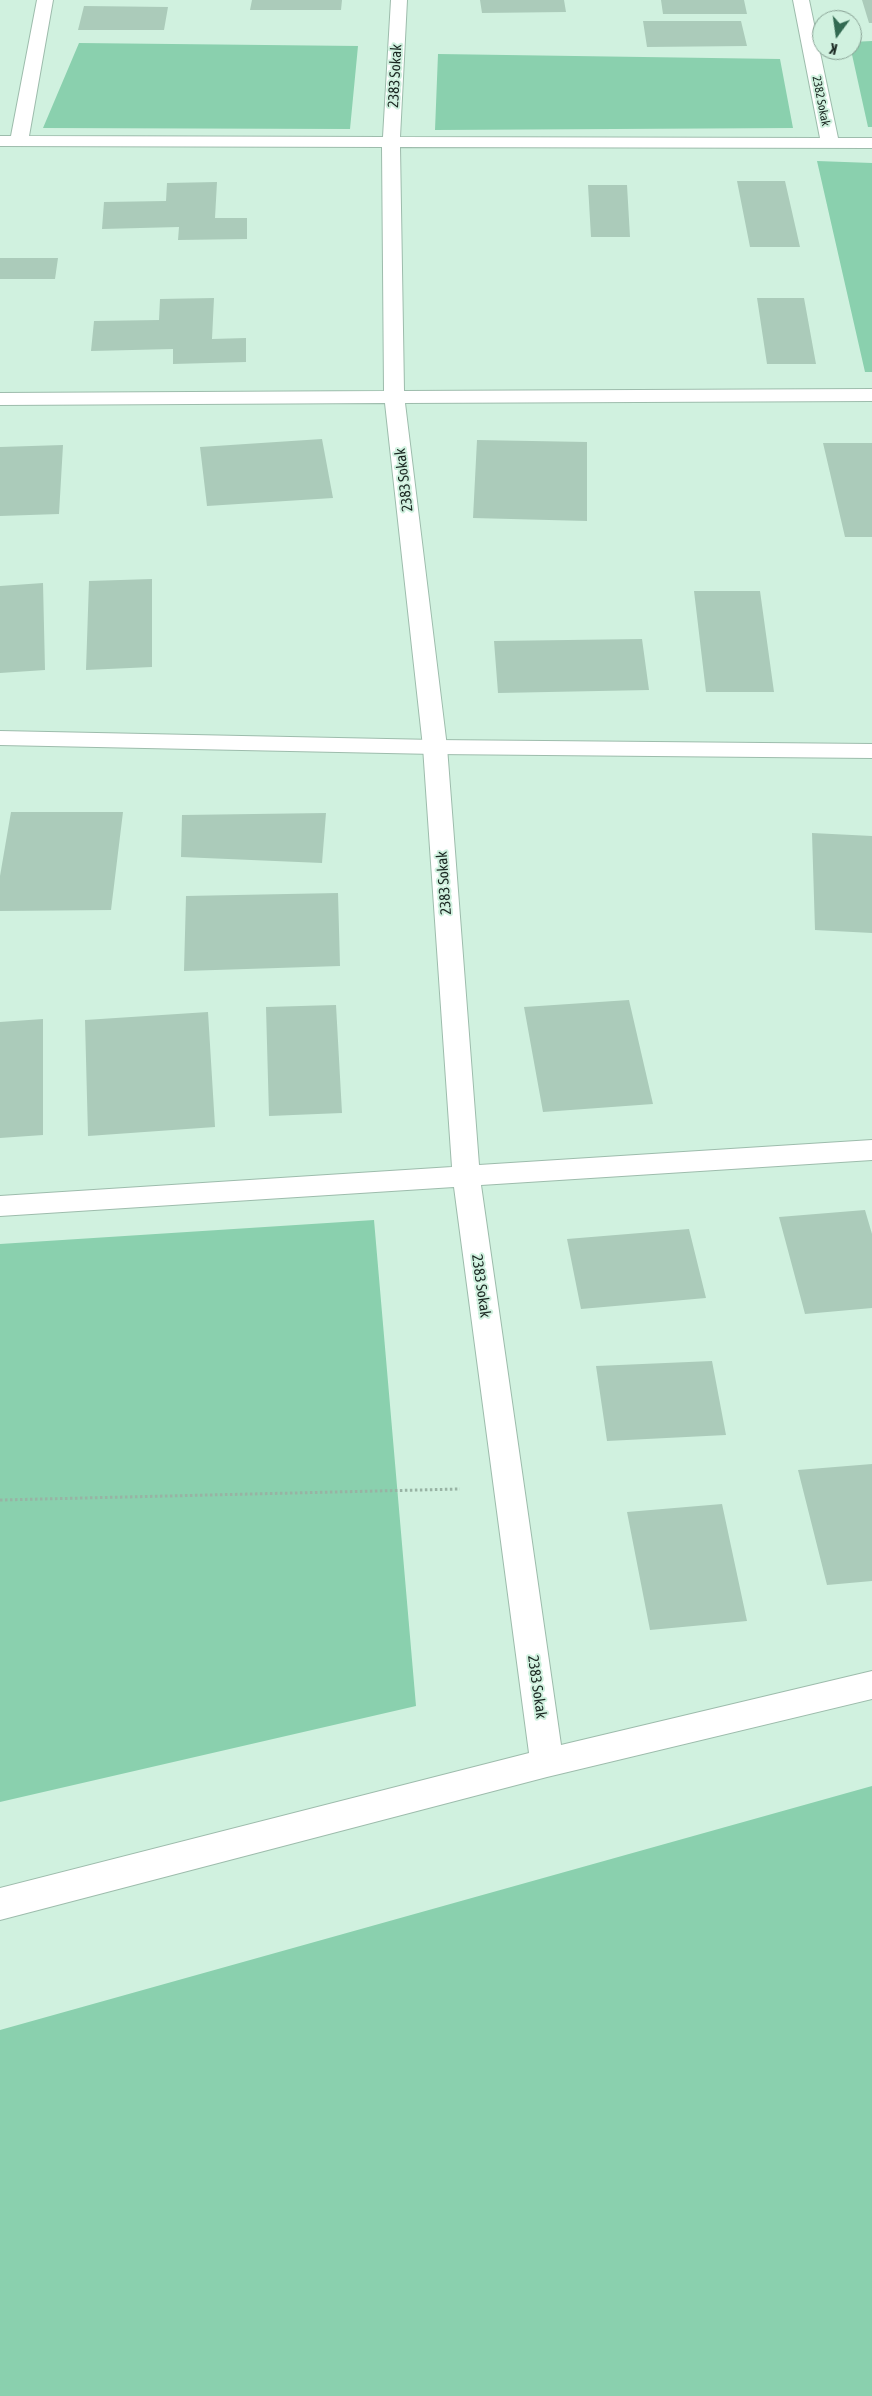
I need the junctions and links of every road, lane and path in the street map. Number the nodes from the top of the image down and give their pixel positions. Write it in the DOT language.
graph roads {
  1 [pos="45,0"];
  2 [pos="398,0"];
  3 [pos="801,0"];
  4 [pos="0,141"];
  5 [pos="19,141"];
  6 [pos="391,143"];
  7 [pos="830,143"];
  8 [pos="872,143"];
  9 [pos="872,395"];
  10 [pos="394,397"];
  11 [pos="0,399"];
  12 [pos="0,738"];
  13 [pos="435,747"];
  14 [pos="872,751"];
  15 [pos="872,1150"];
  16 [pos="466,1175"];
  17 [pos="0,1206"];
  18 [pos="508,1488"];
  19 [pos="0,1500"];
  20 [pos="872,1685"];
  21 [pos="547,1763"];
  22 [pos="0,1904"];
  1 -- 5 [label="street"];
  2 -- 6 [label="street, 2383 Sokak"];
  3 -- 7 [label="street, 2382 Sokak"];
  4 -- 5 [label="street"];
  5 -- 6 [label="street"];
  6 -- 7 [label="street"];
  6 -- 10 [label="street, 2383 Sokak"];
  7 -- 8 [label="street"];
  9 -- 10 [label="street"];
  10 -- 11 [label="street"];
  10 -- 13 [label="street, 2383 Sokak"];
  12 -- 13 [label="street"];
  13 -- 14 [label="street"];
  13 -- 16 [label="street, 2383 Sokak"];
  15 -- 16 [label="street"];
  16 -- 17 [label="street"];
  16 -- 18 [label="street, 2383 Sokak"];
  18 -- 19 [label="path"];
  18 -- 21 [label="street, 2383 Sokak"];
  20 -- 21 [label="street"];
  21 -- 22 [label="street"];
}
